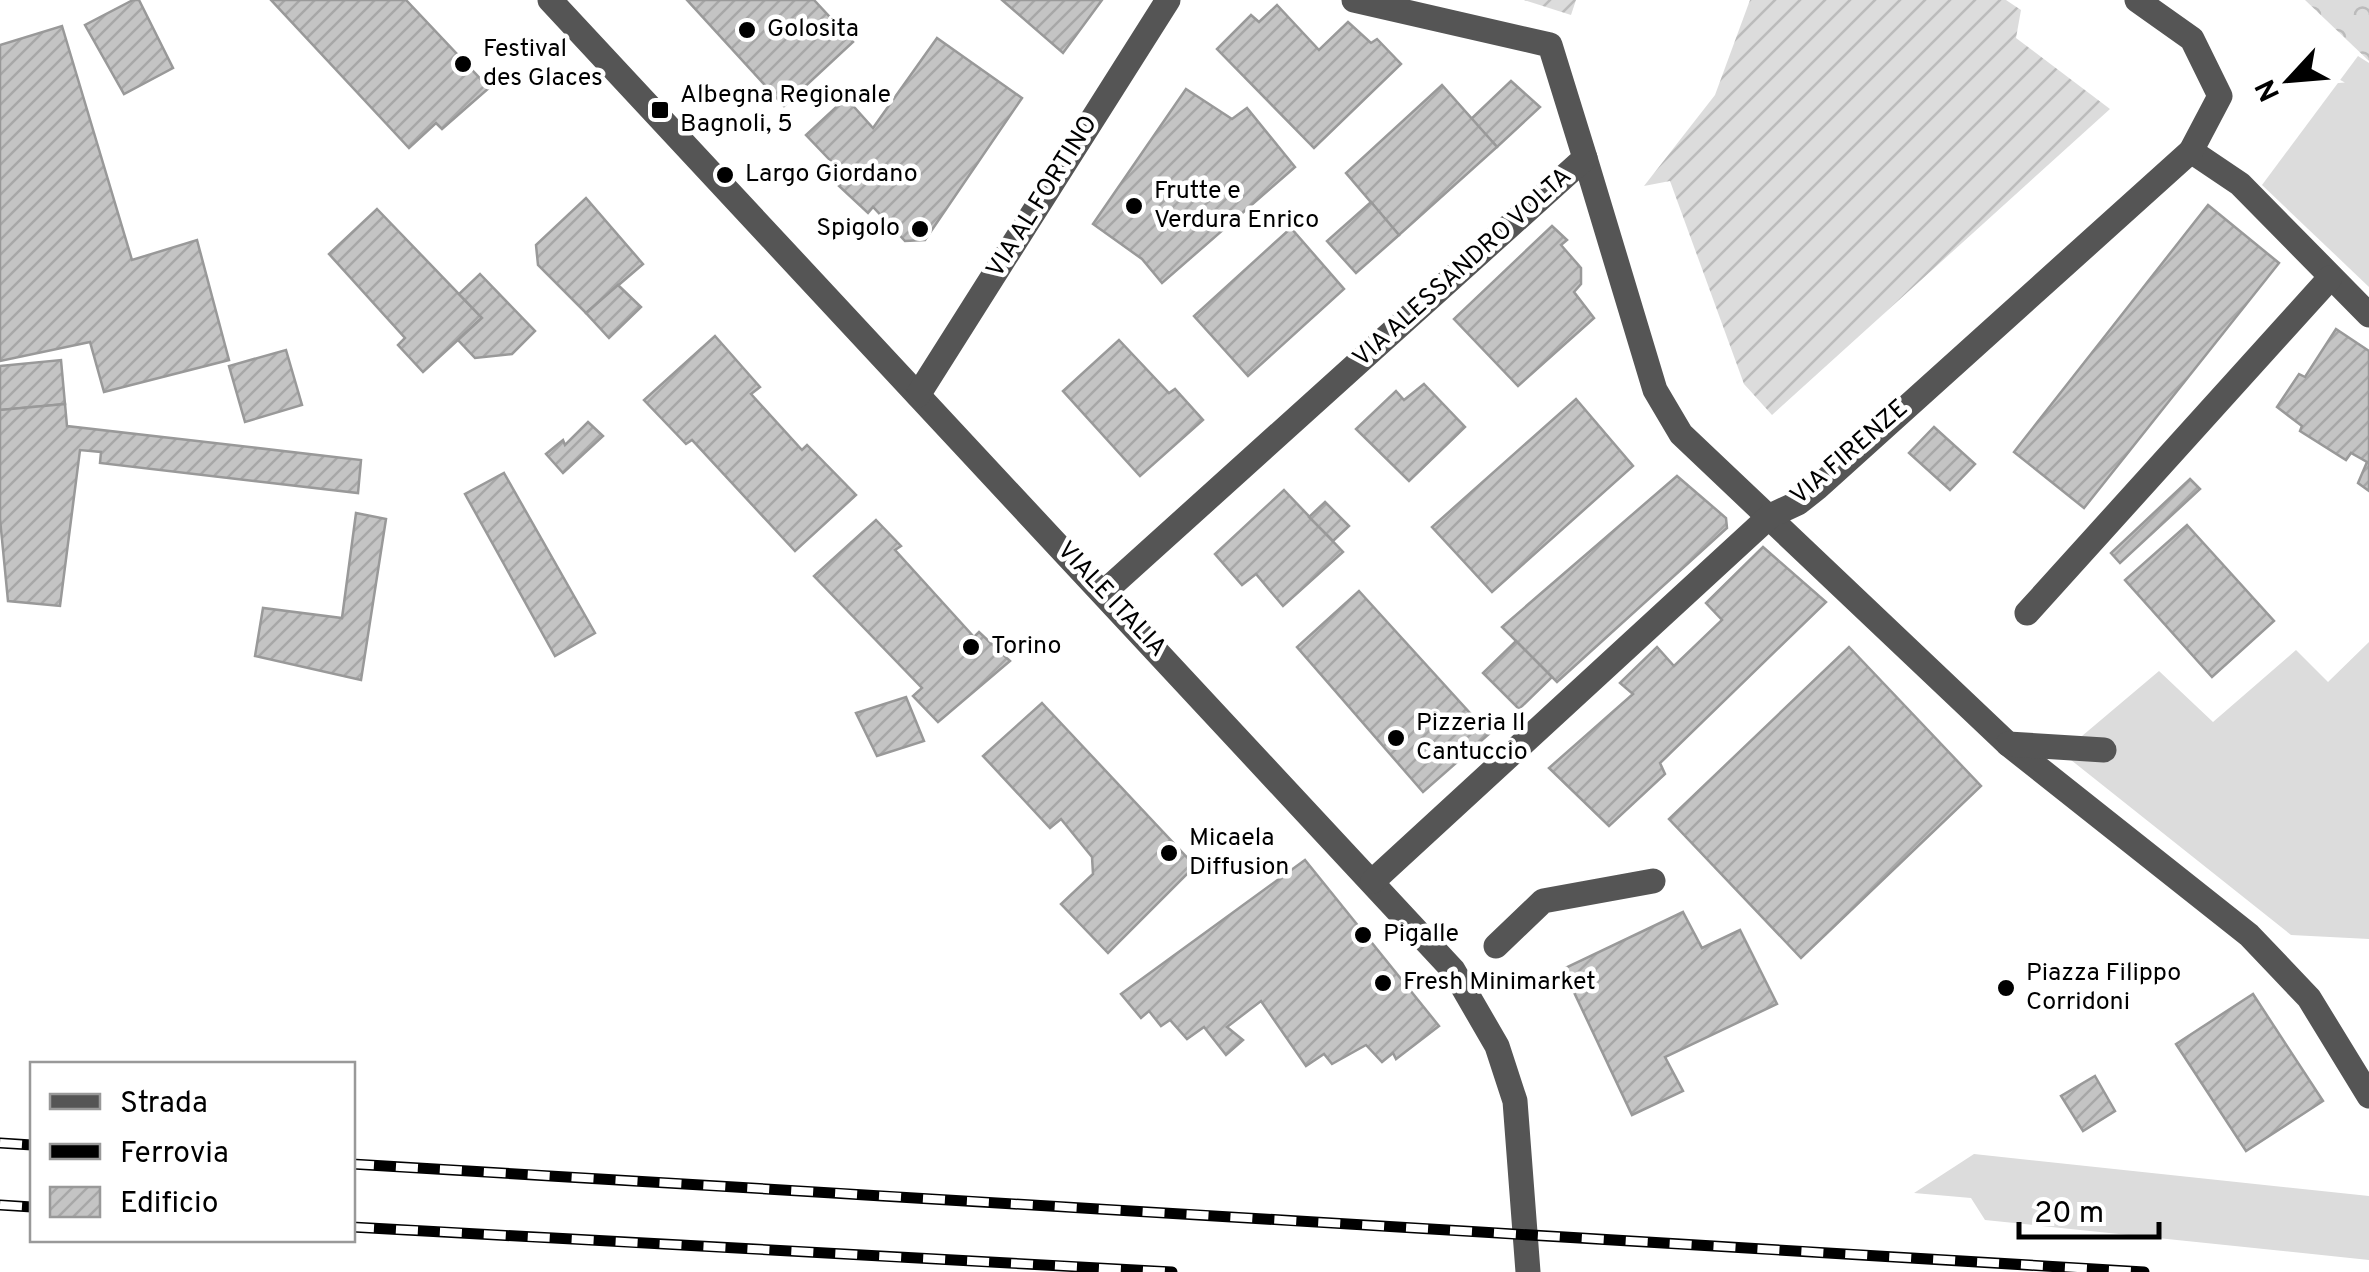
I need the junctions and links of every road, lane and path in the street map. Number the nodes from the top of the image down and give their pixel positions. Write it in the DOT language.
graph roads {
  1 [pos="550,0"];
  2 [pos="1168,0"];
  3 [pos="1354,0"];
  4 [pos="2137,0"];
  5 [pos="2191,151"];
  6 [pos="1584,158"];
  7 [pos="2330,278"];
  8 [pos="2369,315"];
  9 [pos="918,395"];
  10 [pos="1770,516"];
  11 [pos="1104,592"];
  12 [pos="2027,613"];
  13 [pos="2008,744"];
  14 [pos="2104,750"];
  15 [pos="1373,880"];
  16 [pos="1653,881"];
  17 [pos="1496,946"];
  18 [pos="2369,1096"];
  19 [pos="1528,1272"];
  1 -- 9 [label="street, VIALE ITALIA"];
  2 -- 9 [label="street, VIA AL FORTINO"];
  3 -- 6 [label="street, VIA ALESSANDRO VOLTA"];
  4 -- 5 [label="street, VIA FIRENZE"];
  5 -- 7 [label="street"];
  5 -- 10 [label="street, VIA FIRENZE"];
  6 -- 10 [label="street"];
  6 -- 11 [label="street, VIA ALESSANDRO VOLTA"];
  7 -- 8 [label="street"];
  7 -- 12 [label="street"];
  9 -- 11 [label="street, VIALE ITALIA"];
  10 -- 13 [label="street"];
  10 -- 15 [label="street, VIA FIRENZE"];
  11 -- 15 [label="street, VIALE ITALIA"];
  13 -- 14 [label="street"];
  13 -- 18 [label="street"];
  15 -- 19 [label="street, VIALE ITALIA"];
  16 -- 17 [label="street"];
}
